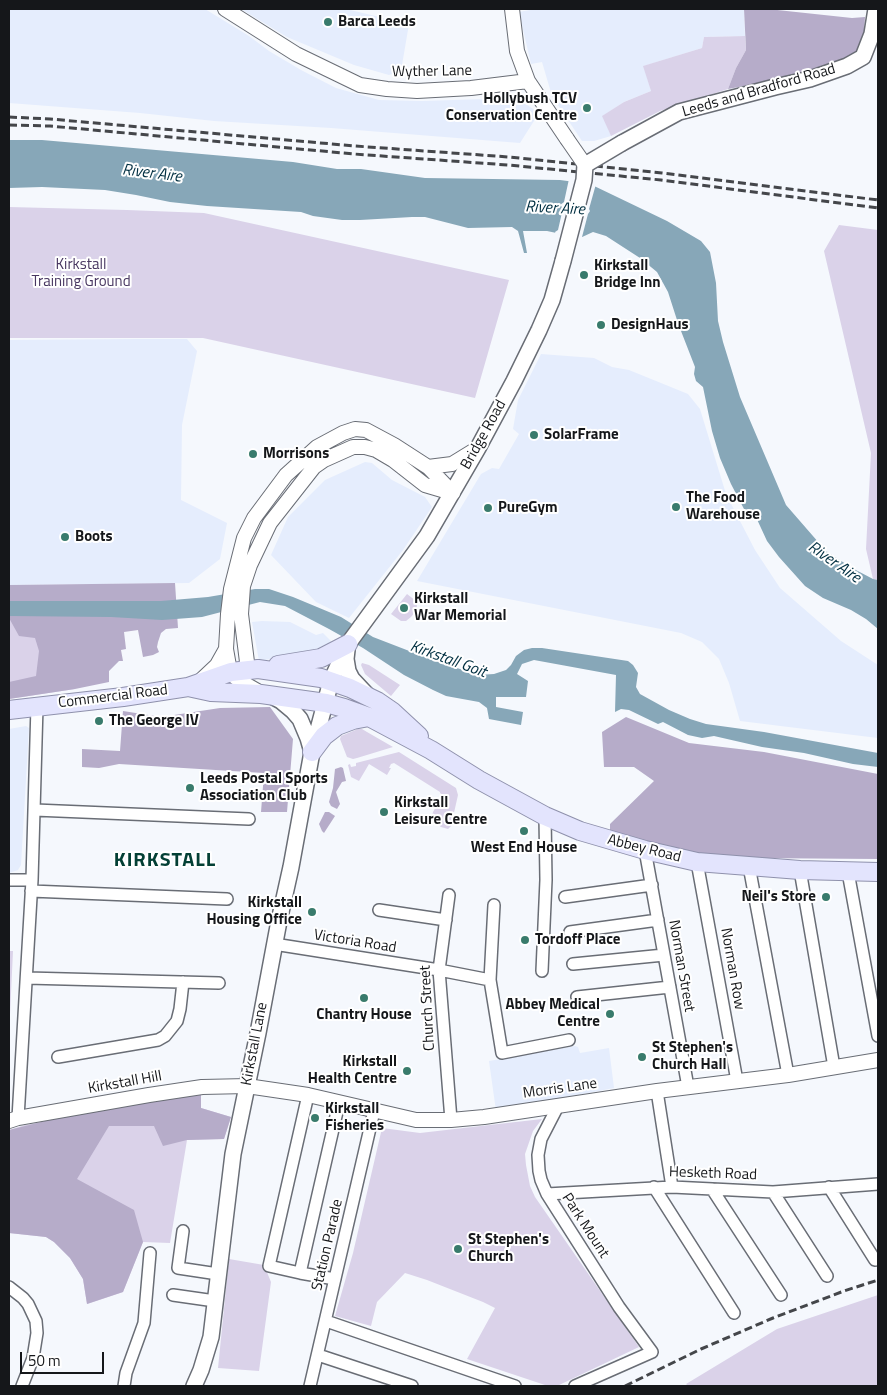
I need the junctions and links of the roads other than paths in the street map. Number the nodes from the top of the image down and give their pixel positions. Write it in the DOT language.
graph roads {
  1 [pos="225,9"];
  2 [pos="512,9"];
  3 [pos="876,9"];
  4 [pos="528,81"];
  5 [pos="585,165"];
  6 [pos="317,447"];
  7 [pos="478,448"];
  8 [pos="324,460"];
  9 [pos="428,467"];
  10 [pos="452,494"];
  11 [pos="237,587"];
  12 [pos="234,614"];
  13 [pos="348,644"];
  14 [pos="226,649"];
  15 [pos="246,670"];
  16 [pos="328,680"];
  17 [pos="199,687"];
  18 [pos="266,694"];
  19 [pos="368,697"];
  20 [pos="326,703"];
  21 [pos="37,706"];
  22 [pos="9,710"];
  23 [pos="369,717"];
  24 [pos="431,750"];
  25 [pos="312,752"];
  26 [pos="35,810"];
  27 [pos="545,816"];
  28 [pos="250,819"];
  29 [pos="645,850"];
  30 [pos="698,862"];
  31 [pos="749,866"];
  32 [pos="800,870"];
  33 [pos="848,872"];
  34 [pos="878,872"];
  35 [pos="9,880"];
  36 [pos="652,885"];
  37 [pos="32,886"];
  38 [pos="449,895"];
  39 [pos="565,897"];
  40 [pos="227,899"];
  41 [pos="494,905"];
  42 [pos="379,910"];
  43 [pos="446,920"];
  44 [pos="658,920"];
  45 [pos="570,932"];
  46 [pos="274,944"];
  47 [pos="664,955"];
  48 [pos="574,964"];
  49 [pos="439,970"];
  50 [pos="542,972"];
  51 [pos="26,978"];
  52 [pos="490,980"];
  53 [pos="182,982"];
  54 [pos="219,984"];
  55 [pos="670,987"];
  56 [pos="577,997"];
  57 [pos="878,1036"];
  58 [pos="569,1040"];
  59 [pos="58,1057"];
  60 [pos="878,1060"];
  61 [pos="834,1067"];
  62 [pos="788,1075"];
  63 [pos="737,1081"];
  64 [pos="247,1086"];
  65 [pos="688,1087"];
  66 [pos="657,1091"];
  67 [pos="308,1095"];
  68 [pos="339,1103"];
  69 [pos="558,1106"];
  70 [pos="374,1111"];
  71 [pos="14,1120"];
  72 [pos="451,1120"];
  73 [pos="878,1184"];
  74 [pos="654,1187"];
  75 [pos="672,1187"];
  76 [pos="829,1187"];
  77 [pos="712,1189"];
  78 [pos="773,1192"];
  79 [pos="547,1194"];
  80 [pos="183,1231"];
  81 [pos="150,1253"];
  82 [pos="875,1260"];
  83 [pos="300,1273"];
  84 [pos="218,1274"];
  85 [pos="827,1276"];
  86 [pos="335,1279"];
  87 [pos="9,1287"];
  88 [pos="173,1294"];
  89 [pos="781,1295"];
  90 [pos="215,1301"];
  91 [pos="734,1313"];
  92 [pos="326,1322"];
  93 [pos="318,1355"];
  94 [pos="22,1386"];
  95 [pos="124,1386"];
  96 [pos="194,1386"];
  97 [pos="310,1386"];
  98 [pos="412,1386"];
  99 [pos="515,1386"];
  100 [pos="575,1386"];
  1 -- 4 [label="street, Wyther Lane"];
  2 -- 4 [label="street"];
  3 -- 5 [label="main road, Leeds and Bradford Road, bridge"];
  4 -- 5 [label="street, bridge"];
  5 -- 7 [label="main road, Bridge Road, bridge"];
  6 -- 8 [label="street"];
  6 -- 9 [label="street"];
  6 -- 11 [label="street"];
  7 -- 9 [label="street"];
  7 -- 10 [label="main road, Bridge Road"];
  8 -- 10 [label="street"];
  8 -- 11 [label="street"];
  9 -- 10 [label="street"];
  10 -- 13 [label="main road, Bridge Road"];
  11 -- 12 [label="street"];
  12 -- 14 [label="street"];
  12 -- 15 [label="street"];
  13 -- 15 [label="main road"];
  13 -- 16 [label="main road, Bridge Road"];
  13 -- 19 [label="main road"];
  14 -- 15 [label="street"];
  14 -- 17 [label="street"];
  15 -- 16 [label="main road, Commercial Road"];
  15 -- 17 [label="main road, Commercial Road"];
  15 -- 18 [label="street"];
  16 -- 19 [label="main road, Abbey Road"];
  16 -- 20 [label="main road, Bridge Road"];
  17 -- 18 [label="main road, Commercial Road"];
  17 -- 21 [label="main road, Commercial Road"];
  18 -- 20 [label="main road, Commercial Road"];
  18 -- 25 [label="main road"];
  19 -- 24 [label="main road, Abbey Road"];
  20 -- 23 [label="main road, Abbey Road"];
  20 -- 25 [label="main road, Kirkstall Lane"];
  21 -- 22 [label="main road, Commercial Road"];
  21 -- 26 [label="street"];
  23 -- 24 [label="main road, Abbey Road"];
  23 -- 25 [label="main road"];
  24 -- 27 [label="main road, Abbey Road"];
  25 -- 46 [label="main road, Kirkstall Lane"];
  26 -- 28 [label="street"];
  26 -- 37 [label="street"];
  27 -- 29 [label="main road, Abbey Road"];
  27 -- 50 [label="street"];
  29 -- 30 [label="main road, Abbey Road"];
  29 -- 36 [label="street, Norman Street"];
  30 -- 31 [label="main road, Abbey Road"];
  30 -- 63 [label="street, Norman Row"];
  31 -- 32 [label="main road, Abbey Road"];
  31 -- 62 [label="street"];
  32 -- 33 [label="main road, Abbey Road"];
  32 -- 61 [label="street"];
  33 -- 34 [label="main road, Abbey Road"];
  33 -- 57 [label="street"];
  35 -- 37 [label="street"];
  36 -- 39 [label="street"];
  36 -- 44 [label="street, Norman Street"];
  37 -- 40 [label="street"];
  37 -- 51 [label="street"];
  38 -- 43 [label="street, Church Street"];
  41 -- 52 [label="street"];
  42 -- 43 [label="street"];
  43 -- 49 [label="street, Church Street"];
  44 -- 45 [label="street"];
  44 -- 47 [label="street, Norman Street"];
  46 -- 49 [label="street, Victoria Road"];
  46 -- 64 [label="main road, Kirkstall Lane"];
  47 -- 48 [label="street"];
  47 -- 55 [label="street, Norman Street"];
  49 -- 52 [label="street, Victoria Road"];
  49 -- 72 [label="street, Church Street"];
  51 -- 53 [label="street"];
  51 -- 71 [label="street"];
  52 -- 58 [label="street"];
  53 -- 54 [label="street"];
  53 -- 59 [label="street"];
  55 -- 56 [label="street"];
  55 -- 65 [label="street, Norman Street"];
  60 -- 61 [label="street, Morris Lane"];
  61 -- 62 [label="street, Morris Lane"];
  62 -- 63 [label="street, Morris Lane"];
  63 -- 65 [label="street, Morris Lane"];
  64 -- 67 [label="street, Morris Lane"];
  64 -- 71 [label="street, Kirkstall Hill"];
  64 -- 84 [label="main road, Kirkstall Lane"];
  65 -- 66 [label="street, Morris Lane"];
  66 -- 69 [label="street, Morris Lane"];
  66 -- 75 [label="street"];
  67 -- 68 [label="street, Morris Lane"];
  67 -- 83 [label="street"];
  68 -- 70 [label="street, Morris Lane"];
  68 -- 83 [label="street"];
  69 -- 72 [label="street, Morris Lane"];
  69 -- 79 [label="street, Park Mount"];
  70 -- 72 [label="street, Morris Lane"];
  70 -- 86 [label="street, Station Parade"];
  73 -- 76 [label="street, Hesketh Road"];
  74 -- 75 [label="street, Hesketh Road"];
  74 -- 79 [label="street, Hesketh Road"];
  74 -- 91 [label="street"];
  75 -- 77 [label="street, Hesketh Road"];
  76 -- 78 [label="street, Hesketh Road"];
  76 -- 82 [label="street"];
  77 -- 78 [label="street, Hesketh Road"];
  77 -- 89 [label="street"];
  78 -- 85 [label="street"];
  79 -- 100 [label="street, Park Mount"];
  80 -- 84 [label="street"];
  81 -- 95 [label="street"];
  83 -- 86 [label="street"];
  84 -- 90 [label="main road, Kirkstall Lane"];
  86 -- 92 [label="street, Station Parade"];
  87 -- 94 [label="street"];
  88 -- 90 [label="street"];
  90 -- 96 [label="main road, Kirkstall Lane"];
  92 -- 93 [label="street, Station Parade"];
  92 -- 99 [label="street"];
  93 -- 97 [label="street, Station Parade"];
  93 -- 98 [label="street"];
}
